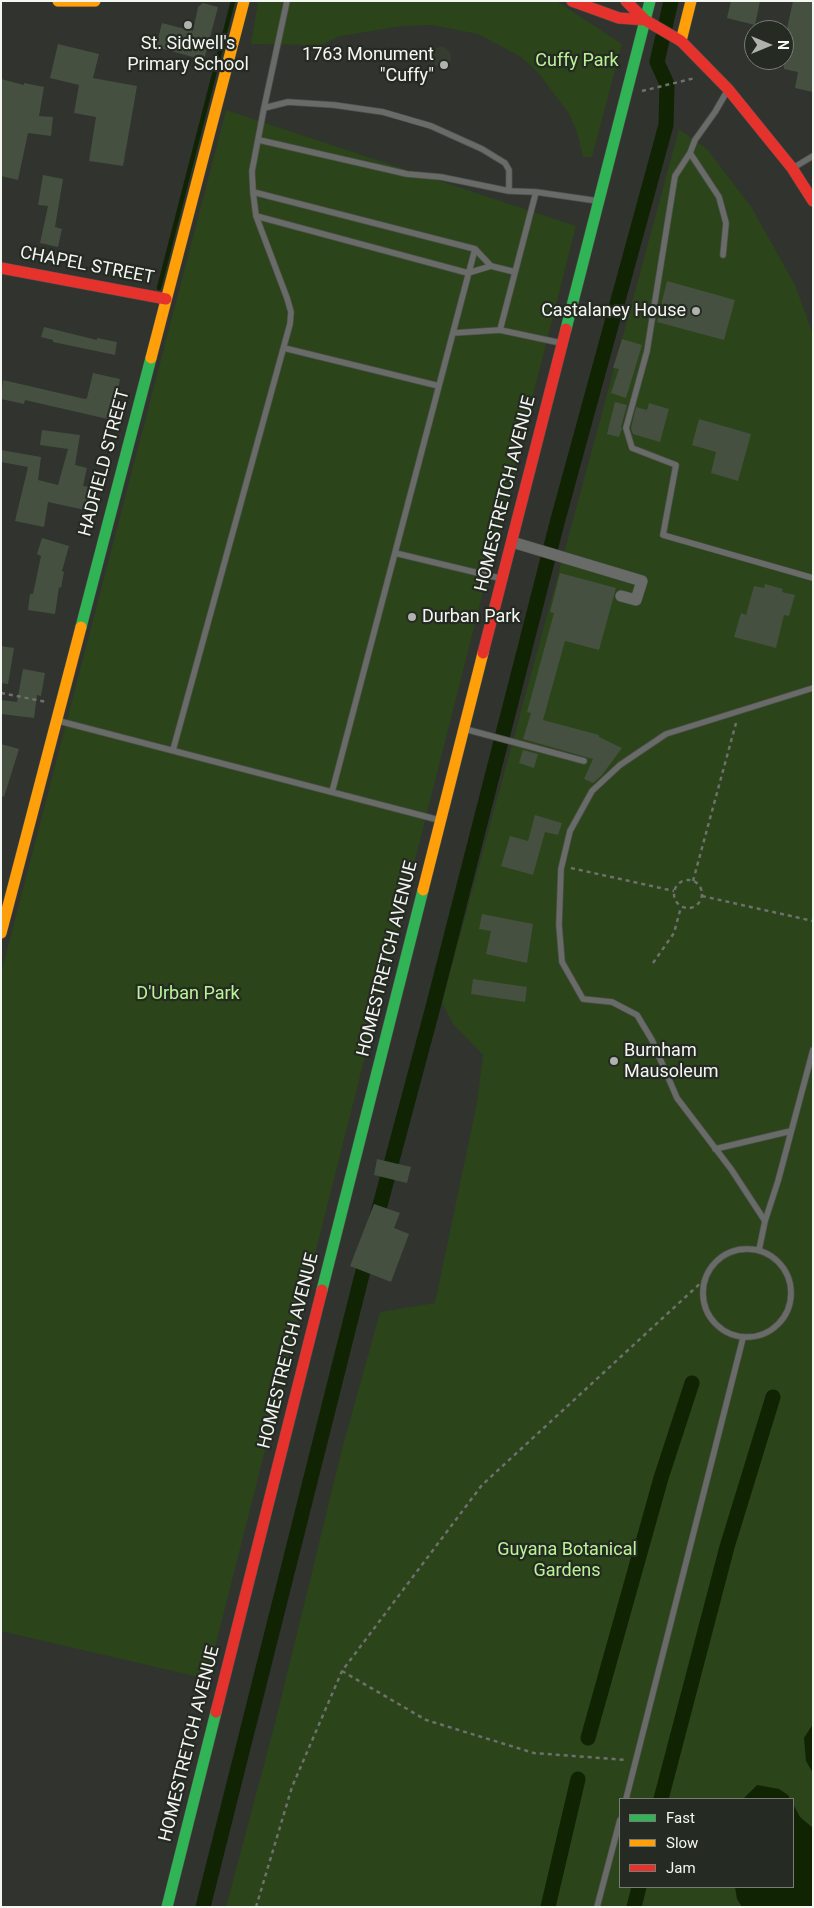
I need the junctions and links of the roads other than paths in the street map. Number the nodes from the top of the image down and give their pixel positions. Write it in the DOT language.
graph roads {
  1 [pos="58,1"];
  2 [pos="244,1"];
  3 [pos="287,1"];
  4 [pos="572,1"];
  5 [pos="626,1"];
  6 [pos="650,1"];
  7 [pos="692,1"];
  8 [pos="91,2"];
  9 [pos="645,20"];
  10 [pos="676,38"];
  11 [pos="728,89"];
  12 [pos="264,108"];
  13 [pos="258,140"];
  14 [pos="690,154"];
  15 [pos="813,156"];
  16 [pos="792,168"];
  17 [pos="509,190"];
  18 [pos="253,192"];
  19 [pos="536,192"];
  20 [pos="600,201"];
  21 [pos="813,201"];
  22 [pos="256,216"];
  23 [pos="475,249"];
  24 [pos="723,255"];
  25 [pos="491,266"];
  26 [pos="1,268"];
  27 [pos="515,272"];
  28 [pos="468,273"];
  29 [pos="166,299"];
  30 [pos="500,330"];
  31 [pos="453,333"];
  32 [pos="562,343"];
  33 [pos="284,348"];
  34 [pos="439,386"];
  35 [pos="512,542"];
  36 [pos="394,553"];
  37 [pos="813,578"];
  38 [pos="503,579"];
  39 [pos="621,596"];
  40 [pos="813,688"];
  41 [pos="57,720"];
  42 [pos="463,729"];
  43 [pos="173,750"];
  44 [pos="584,761"];
  45 [pos="332,792"];
  46 [pos="441,820"];
  47 [pos="1,933"];
  48 [pos="813,1050"];
  49 [pos="791,1131"];
  50 [pos="715,1149"];
  51 [pos="765,1221"];
  52 [pos="759,1250"];
  53 [pos="743,1338"];
  54 [pos="626,1798"];
  55 [pos="619,1824"];
  56 [pos="167,1907"];
  57 [pos="597,1907"];
  1 -- 8 [label="main road"];
  2 -- 29 [label="main road, HADFIELD STREET"];
  3 -- 12 [label="lane"];
  4 -- 9 [label="main road"];
  5 -- 9 [label="main road"];
  6 -- 9 [label="main road, HOMESTRETCH AVENUE"];
  7 -- 10 [label="main road"];
  9 -- 10 [label="main road"];
  9 -- 20 [label="main road, HOMESTRETCH AVENUE"];
  10 -- 11 [label="main road"];
  11 -- 14 [label="lane"];
  11 -- 16 [label="main road"];
  12 -- 13 [label="lane"];
  12 -- 17 [label="lane"];
  13 -- 17 [label="lane"];
  13 -- 18 [label="lane"];
  14 -- 24 [label="lane"];
  14 -- 37 [label="lane"];
  15 -- 16 [label="lane"];
  16 -- 21 [label="main road"];
  17 -- 19 [label="lane"];
  18 -- 22 [label="lane"];
  18 -- 23 [label="lane"];
  19 -- 20 [label="lane"];
  19 -- 27 [label="lane"];
  20 -- 32 [label="main road, HOMESTRETCH AVENUE"];
  22 -- 28 [label="lane"];
  22 -- 33 [label="lane"];
  23 -- 25 [label="lane"];
  23 -- 28 [label="lane"];
  25 -- 27 [label="lane"];
  25 -- 28 [label="lane"];
  26 -- 29 [label="main road, CHAPEL STREET"];
  27 -- 30 [label="lane"];
  28 -- 31 [label="lane"];
  29 -- 41 [label="main road, HADFIELD STREET"];
  30 -- 31 [label="lane"];
  30 -- 32 [label="lane"];
  31 -- 34 [label="lane"];
  32 -- 35 [label="main road, HOMESTRETCH AVENUE"];
  33 -- 34 [label="lane"];
  33 -- 43 [label="lane"];
  34 -- 36 [label="lane"];
  35 -- 38 [label="main road, HOMESTRETCH AVENUE"];
  35 -- 39 [label="street"];
  36 -- 38 [label="lane"];
  36 -- 45 [label="lane"];
  38 -- 42 [label="main road, HOMESTRETCH AVENUE"];
  40 -- 50 [label="lane"];
  41 -- 43 [label="lane"];
  41 -- 47 [label="main road, HADFIELD STREET"];
  42 -- 44 [label="lane"];
  42 -- 46 [label="main road, HOMESTRETCH AVENUE"];
  43 -- 45 [label="lane"];
  45 -- 46 [label="lane"];
  46 -- 56 [label="main road, HOMESTRETCH AVENUE"];
  48 -- 49 [label="lane"];
  49 -- 50 [label="lane"];
  49 -- 51 [label="lane"];
  50 -- 51 [label="lane"];
  51 -- 52 [label="lane"];
  52 -- 53 [label="lane"];
  52 -- 53 [label="lane"];
  53 -- 54 [label="lane"];
  55 -- 57 [label="lane"];
}
